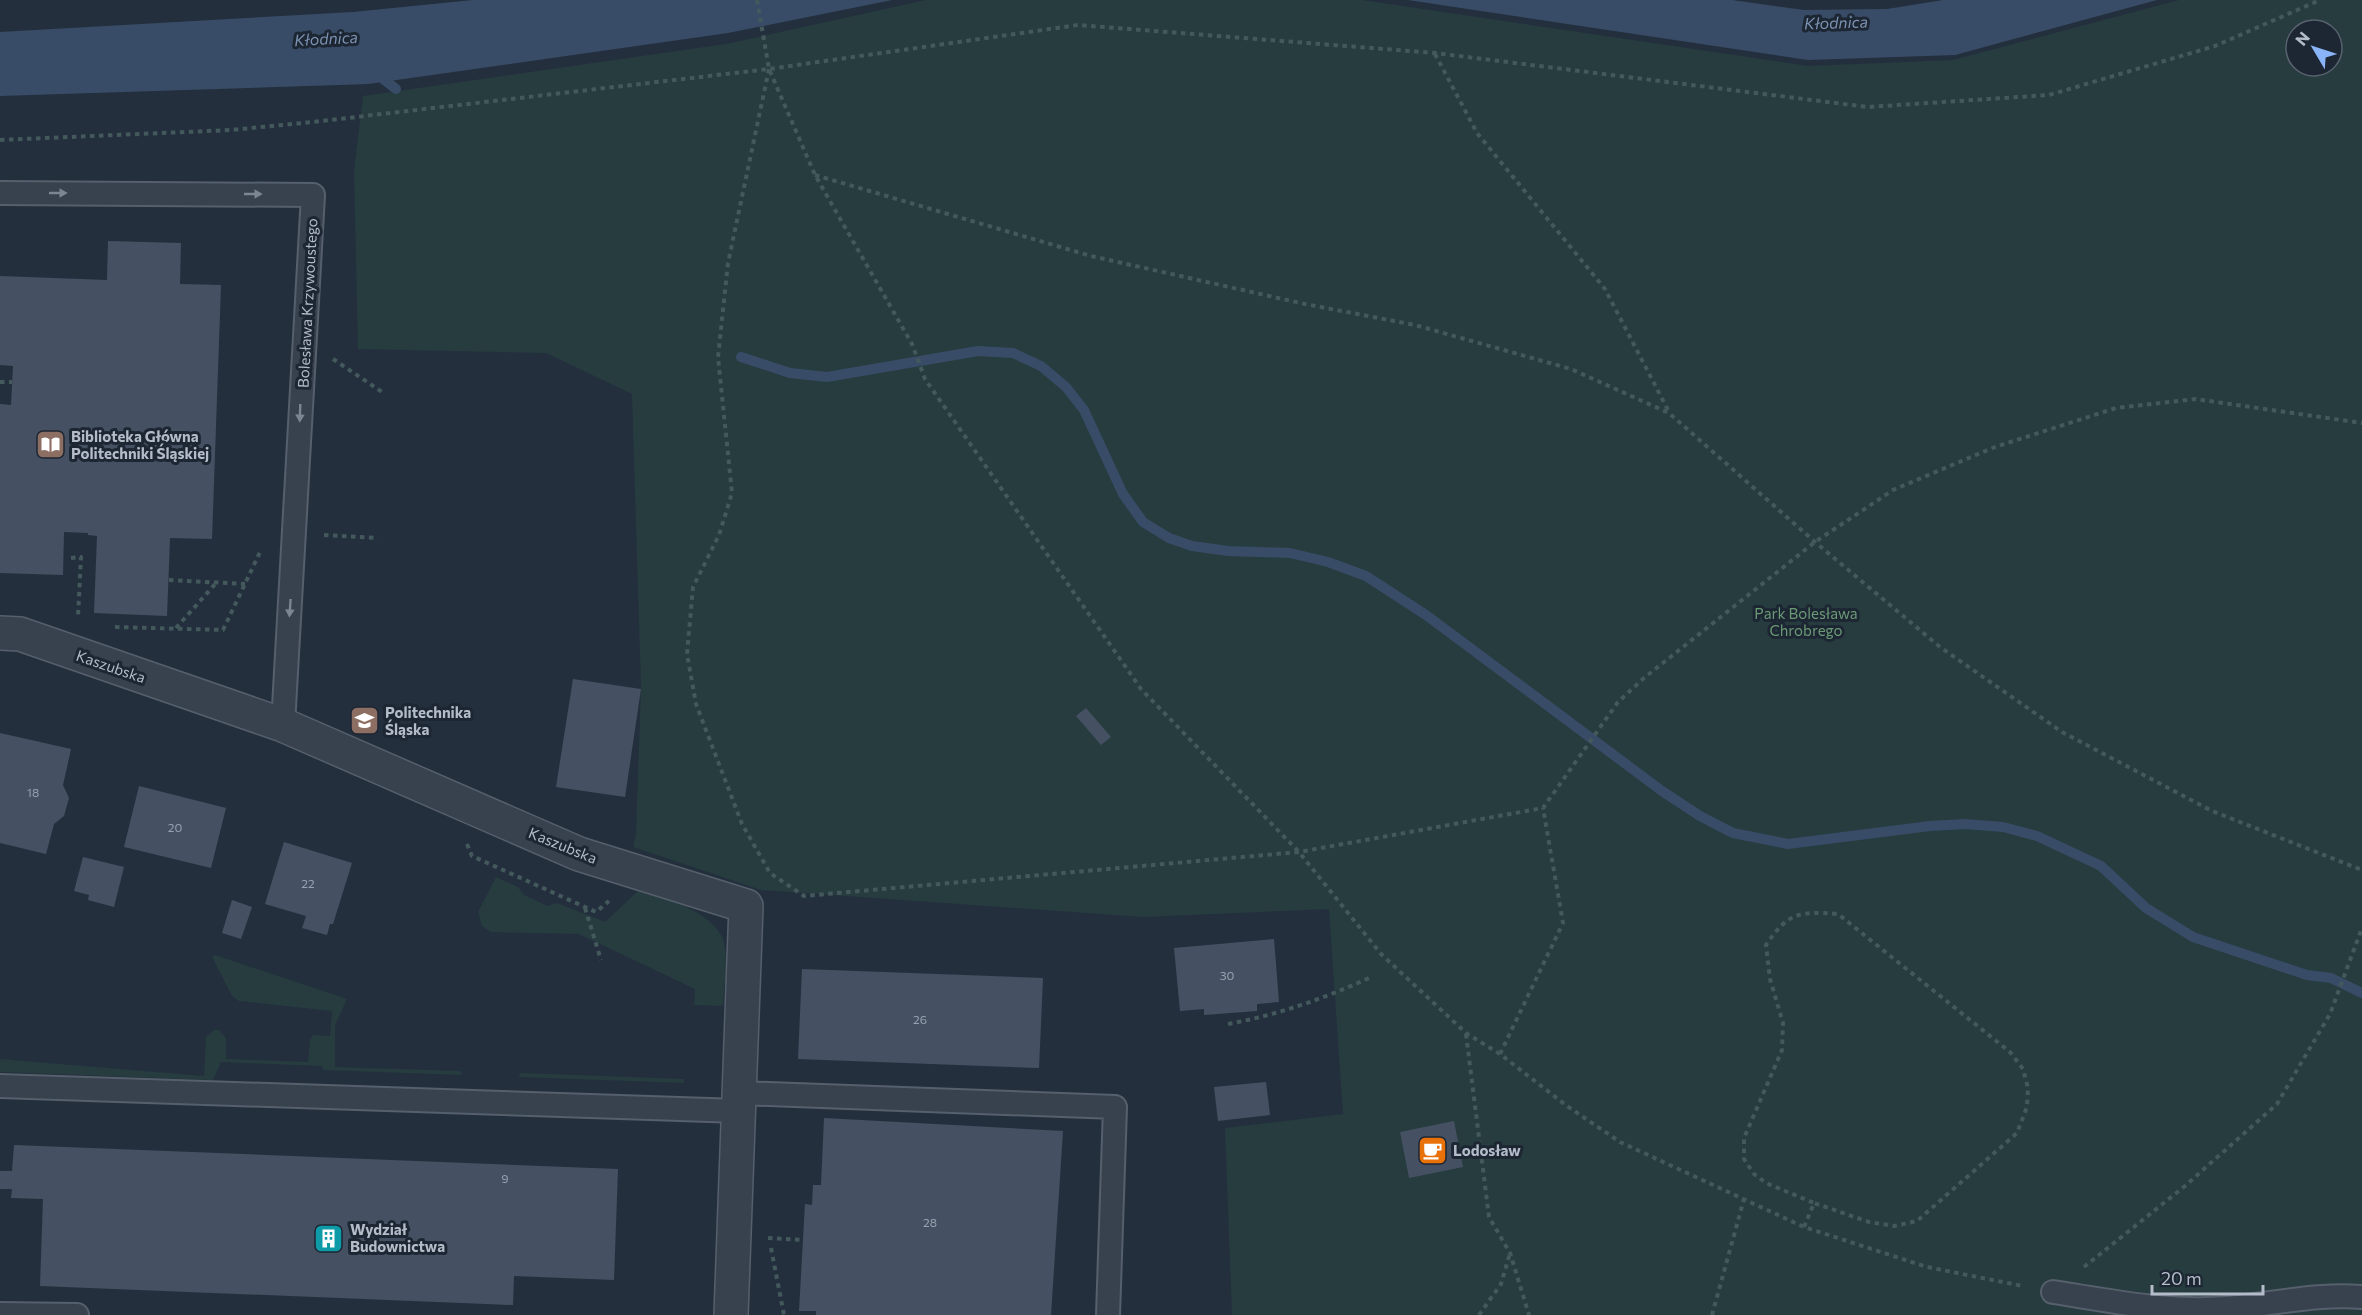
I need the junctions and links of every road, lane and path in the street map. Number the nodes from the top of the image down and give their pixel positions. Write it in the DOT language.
graph roads {
  1 [pos="757,0"];
  2 [pos="2320,0"];
  3 [pos="1435,53"];
  4 [pos="769,69"];
  5 [pos="0,140"];
  6 [pos="815,174"];
  7 [pos="0,193"];
  8 [pos="304,339"];
  9 [pos="0,382"];
  10 [pos="12,382"];
  11 [pos="385,394"];
  12 [pos="1669,413"];
  13 [pos="2362,423"];
  14 [pos="317,534"];
  15 [pos="378,538"];
  16 [pos="262,542"];
  17 [pos="1815,542"];
  18 [pos="70,558"];
  19 [pos="169,580"];
  20 [pos="217,582"];
  21 [pos="245,584"];
  22 [pos="78,623"];
  23 [pos="108,627"];
  24 [pos="176,629"];
  25 [pos="0,633"];
  26 [pos="283,725"];
  27 [pos="1543,808"];
  28 [pos="465,837"];
  29 [pos="1299,852"];
  30 [pos="2362,870"];
  31 [pos="610,900"];
  32 [pos="585,907"];
  33 [pos="2362,927"];
  34 [pos="601,960"];
  35 [pos="1369,978"];
  36 [pos="1228,1024"];
  37 [pos="1466,1034"];
  38 [pos="1500,1054"];
  39 [pos="0,1086"];
  40 [pos="739,1102"];
  41 [pos="1744,1199"];
  42 [pos="1814,1203"];
  43 [pos="1804,1227"];
  44 [pos="769,1238"];
  45 [pos="1510,1252"];
  46 [pos="2053,1292"];
  47 [pos="2362,1298"];
  48 [pos="0,1314"];
  49 [pos="77,1315"];
  50 [pos="731,1315"];
  51 [pos="784,1315"];
  52 [pos="1108,1315"];
  53 [pos="1479,1315"];
  54 [pos="1529,1315"];
  55 [pos="1712,1315"];
  1 -- 4 [label="path"];
  2 -- 3 [label="path"];
  3 -- 4 [label="path"];
  3 -- 12 [label="path"];
  4 -- 5 [label="path"];
  4 -- 6 [label="path"];
  4 -- 29 [label="path"];
  6 -- 12 [label="path"];
  6 -- 29 [label="path"];
  7 -- 8 [label="lane, Bolesława Krzywoustego, one-way"];
  8 -- 11 [label="path"];
  8 -- 26 [label="lane, Bolesława Krzywoustego, one-way"];
  9 -- 10 [label="path"];
  12 -- 17 [label="path"];
  13 -- 17 [label="path"];
  14 -- 15 [label="path"];
  16 -- 21 [label="path"];
  17 -- 27 [label="path"];
  17 -- 30 [label="path"];
  18 -- 22 [label="path"];
  19 -- 20 [label="path"];
  20 -- 21 [label="path"];
  20 -- 24 [label="path"];
  21 -- 24 [label="path"];
  23 -- 24 [label="path"];
  25 -- 26 [label="street, Kaszubska"];
  26 -- 40 [label="street, Kaszubska"];
  27 -- 29 [label="path"];
  27 -- 38 [label="path"];
  28 -- 32 [label="path"];
  29 -- 37 [label="path"];
  31 -- 32 [label="path"];
  32 -- 34 [label="path"];
  33 -- 46 [label="path"];
  35 -- 36 [label="path"];
  37 -- 38 [label="path"];
  37 -- 45 [label="path"];
  38 -- 41 [label="path"];
  39 -- 40 [label="lane"];
  40 -- 50 [label="street, Kaszubska"];
  40 -- 52 [label="lane"];
  41 -- 43 [label="path"];
  41 -- 55 [label="path"];
  42 -- 42 [label="path"];
  42 -- 43 [label="path"];
  43 -- 46 [label="path"];
  44 -- 51 [label="path"];
  45 -- 53 [label="path"];
  45 -- 54 [label="path"];
  46 -- 47 [label="lane"];
  48 -- 49 [label="lane"];
}
